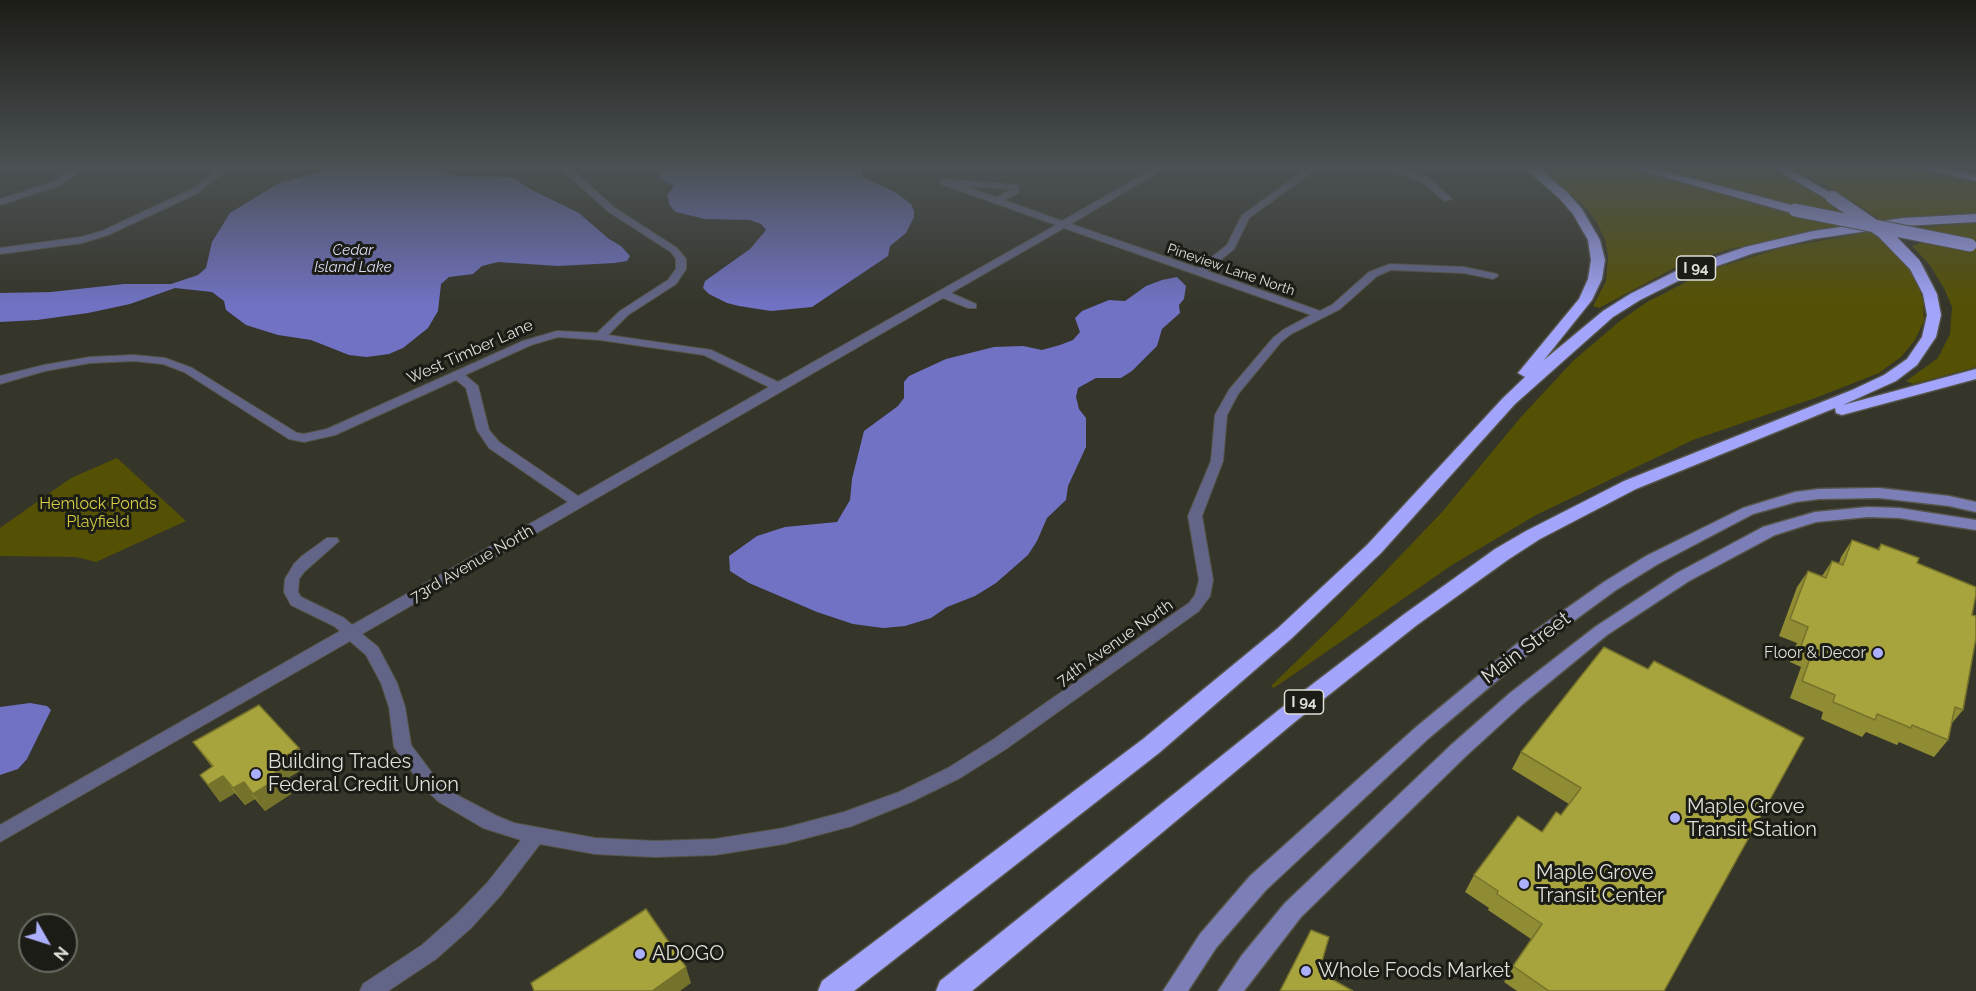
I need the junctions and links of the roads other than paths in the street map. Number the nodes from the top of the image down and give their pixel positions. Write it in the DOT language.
graph roads {
  1 [pos="149,213"];
  2 [pos="617,213"];
  3 [pos="1036,213"];
  4 [pos="1085,213"];
  5 [pos="1250,213"];
  6 [pos="1578,213"];
  7 [pos="1811,213"];
  8 [pos="1856,213"];
  9 [pos="1976,218"];
  10 [pos="1066,224"];
  11 [pos="119,228"];
  12 [pos="134,234"];
  13 [pos="1973,246"];
  14 [pos="0,251"];
  15 [pos="1198,273"];
  16 [pos="1493,276"];
  17 [pos="944,294"];
  18 [pos="972,306"];
  19 [pos="1321,315"];
  20 [pos="600,337"];
  21 [pos="1976,374"];
  22 [pos="457,375"];
  23 [pos="0,380"];
  24 [pos="780,388"];
  25 [pos="1473,441"];
  26 [pos="1690,461"];
  27 [pos="579,503"];
  28 [pos="1976,507"];
  29 [pos="1976,525"];
  30 [pos="332,541"];
  31 [pos="352,633"];
  32 [pos="0,834"];
  33 [pos="535,836"];
  34 [pos="370,991"];
  35 [pos="832,991"];
  36 [pos="950,991"];
  37 [pos="1175,991"];
  38 [pos="1230,991"];
  1 -- 11 [label="street"];
  2 -- 20 [label="street"];
  3 -- 10 [label="street, Pineview Lane North"];
  4 -- 10 [label="street, 73rd Avenue North"];
  5 -- 15 [label="street"];
  6 -- 25 [label="highway"];
  7 -- 13 [label="highway, bridge"];
  8 -- 26 [label="highway, bridge"];
  9 -- 25 [label="highway, I 94"];
  10 -- 15 [label="street, Pineview Lane North"];
  10 -- 17 [label="street, 73rd Avenue North"];
  11 -- 12 [label="street"];
  11 -- 14 [label="street"];
  15 -- 19 [label="street, Pineview Lane North"];
  16 -- 19 [label="street, 74th Avenue North"];
  17 -- 18 [label="street"];
  17 -- 24 [label="street, 73rd Avenue North"];
  19 -- 33 [label="street, 74th Avenue North"];
  20 -- 22 [label="street, West Timber Lane"];
  20 -- 24 [label="street, West Timber Lane"];
  21 -- 26 [label="highway, I 94"];
  22 -- 23 [label="street, West Timber Lane"];
  22 -- 27 [label="street"];
  24 -- 27 [label="street, 73rd Avenue North"];
  25 -- 35 [label="highway, I 94"];
  26 -- 36 [label="highway, I 94"];
  27 -- 31 [label="street, 73rd Avenue North"];
  28 -- 37 [label="street, Main Street"];
  29 -- 38 [label="street, Main Street"];
  30 -- 31 [label="street, 74th Avenue North"];
  31 -- 32 [label="street, 73rd Avenue North"];
  31 -- 33 [label="street, 74th Avenue North"];
  33 -- 34 [label="street"];
}
